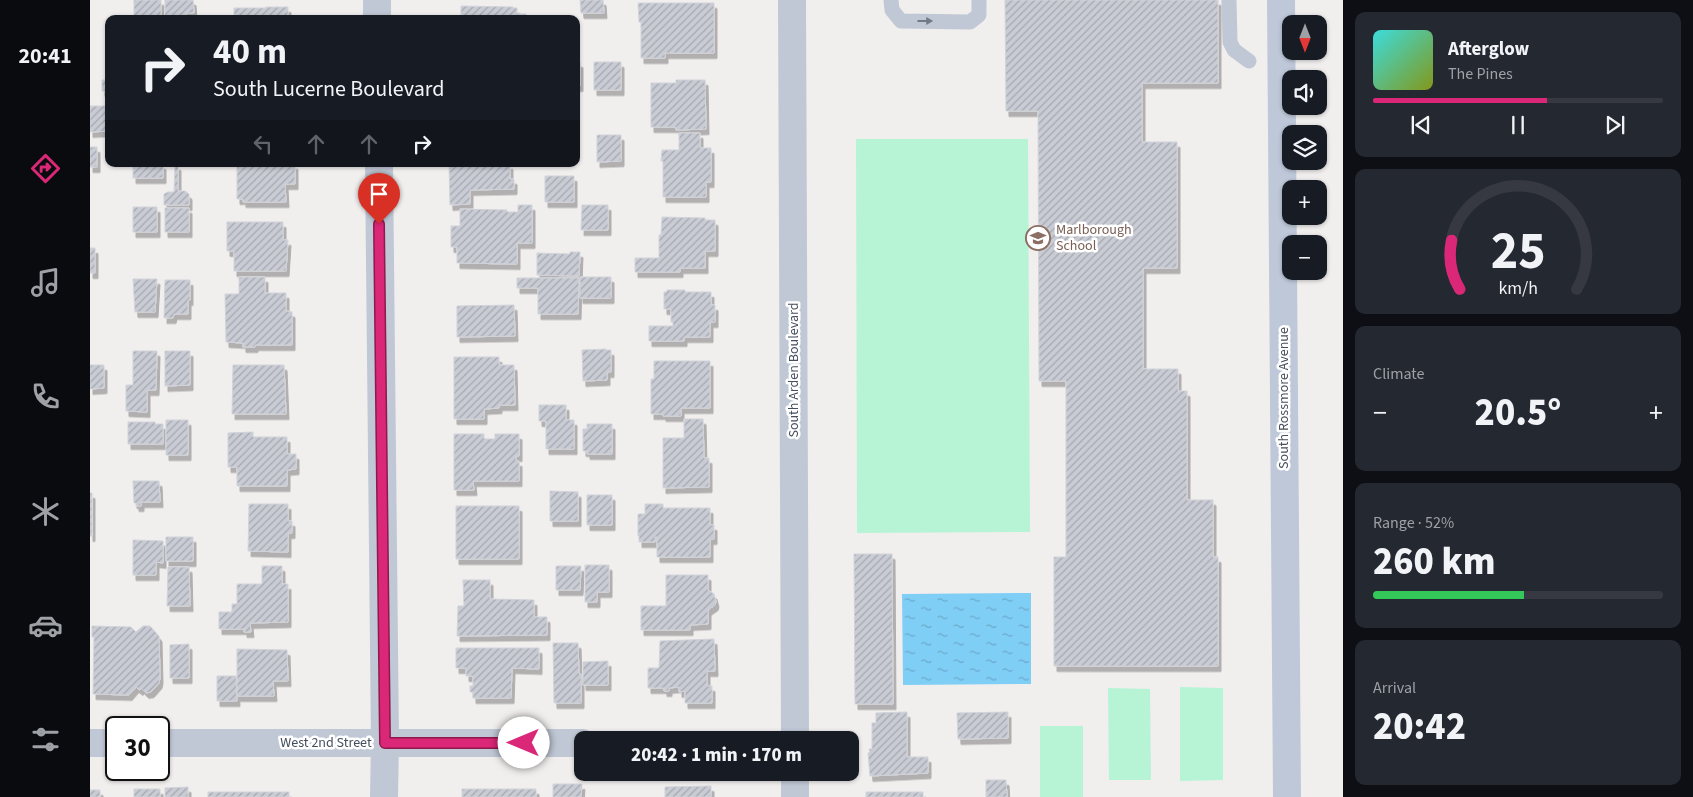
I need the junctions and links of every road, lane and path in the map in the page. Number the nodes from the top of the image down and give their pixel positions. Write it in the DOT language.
graph roads {
  1 [pos="377,0"];
  2 [pos="792,0"];
  3 [pos="891,0"];
  4 [pos="979,0"];
  5 [pos="1229,0"];
  6 [pos="1281,0"];
  7 [pos="377,15"];
  8 [pos="1249,61"];
  9 [pos="379,167"];
  10 [pos="795,731"];
  11 [pos="574,742"];
  12 [pos="90,743"];
  13 [pos="105,743"];
  14 [pos="170,743"];
  15 [pos="385,743"];
  16 [pos="795,781"];
  17 [pos="384,797"];
  18 [pos="795,797"];
  19 [pos="1287,797"];
  1 -- 7 [label="street"];
  2 -- 10 [label="street, South Arden Boulevard"];
  3 -- 4 [label="lane, one-way"];
  5 -- 8 [label="lane"];
  6 -- 19 [label="main road, South Rossmore Avenue"];
  9 -- 15 [label="street"];
  11 -- 15 [label="street, West 2nd Street"];
  12 -- 13 [label="street"];
  14 -- 15 [label="street, West 2nd Street"];
  15 -- 17 [label="street"];
  16 -- 18 [label="street"];
}
